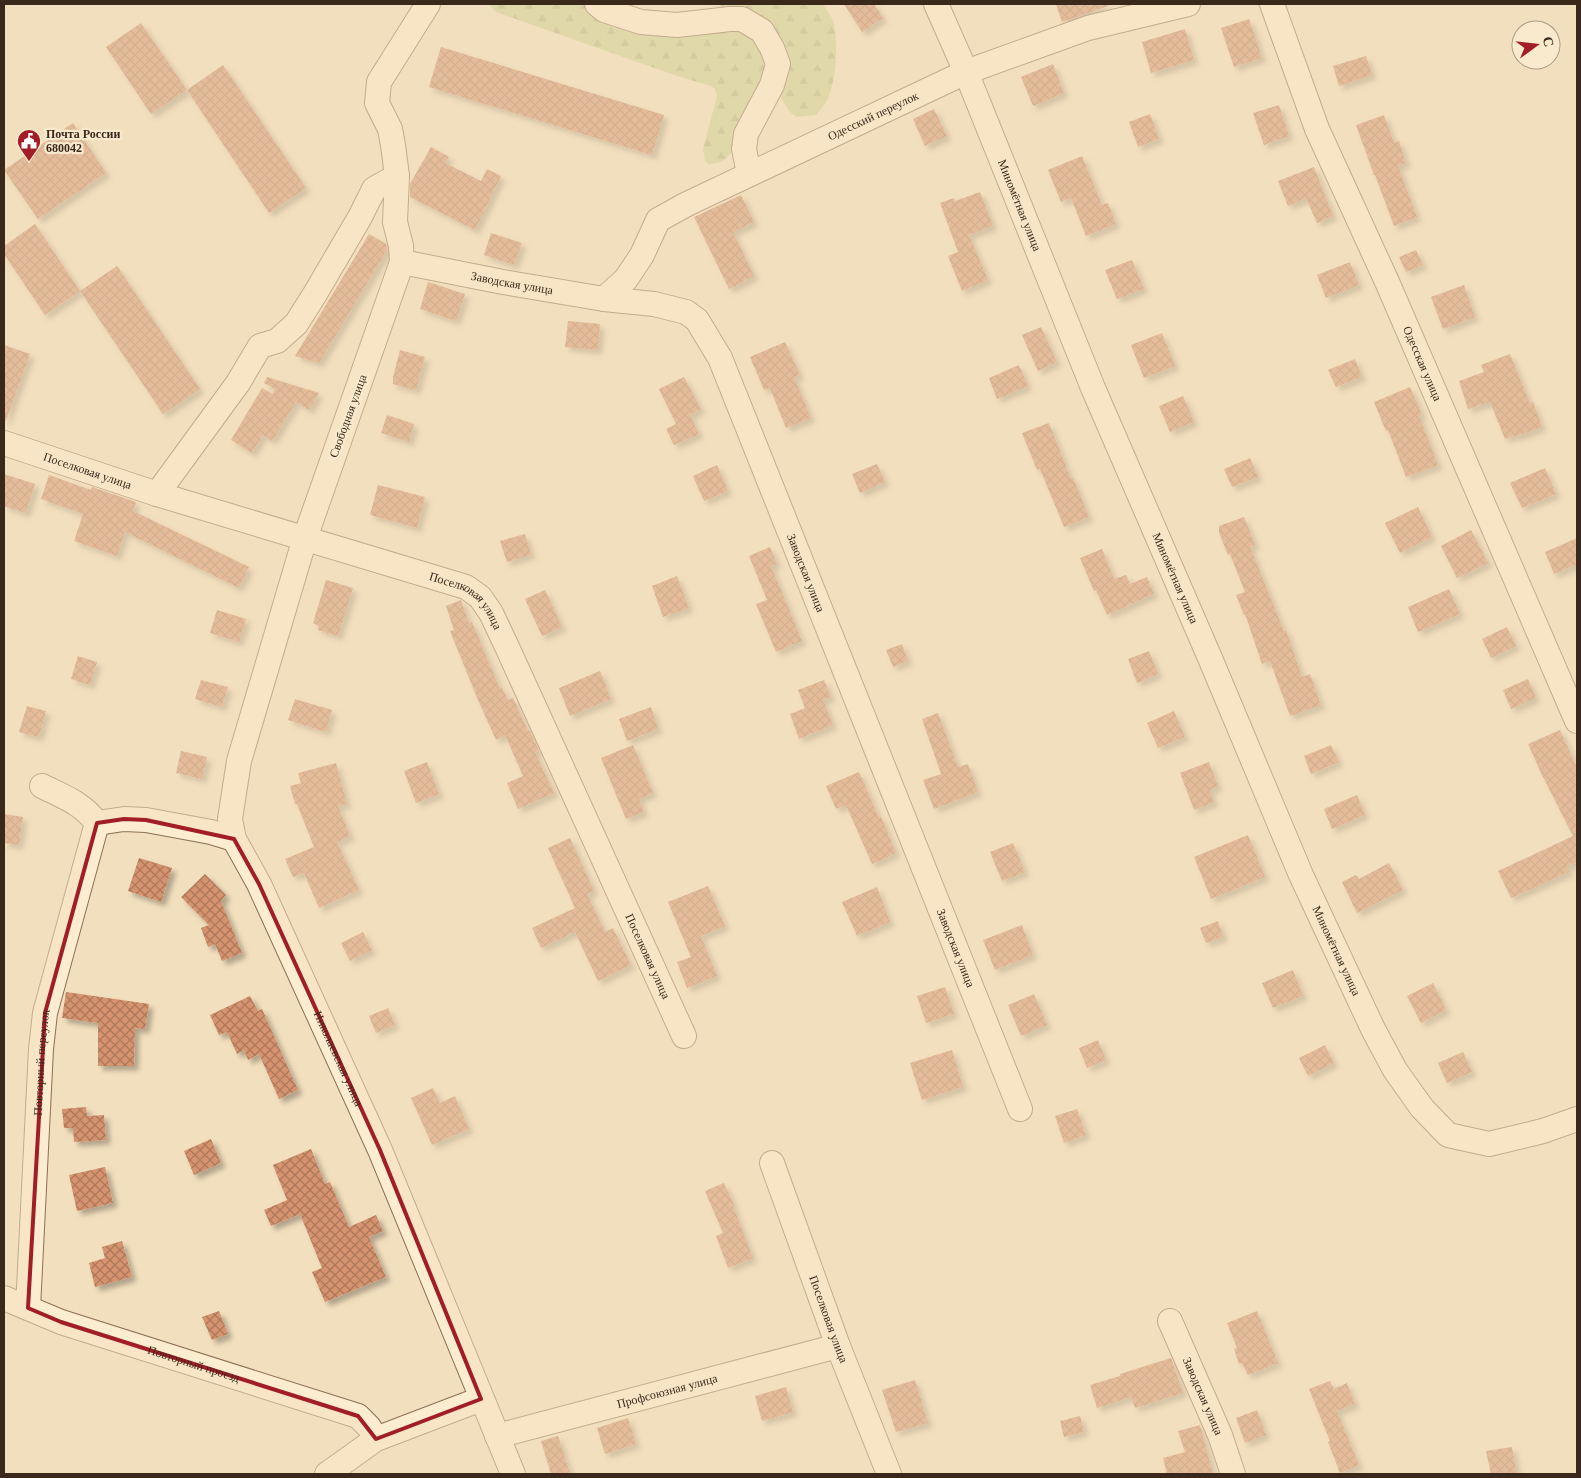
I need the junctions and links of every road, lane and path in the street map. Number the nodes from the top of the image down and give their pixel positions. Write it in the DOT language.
graph roads {
  1 [pos="428,4"];
  2 [pos="596,4"];
  3 [pos="936,4"];
  4 [pos="1188,4"];
  5 [pos="1272,4"];
  6 [pos="966,72"];
  7 [pos="749,174"];
  8 [pos="396,176"];
  9 [pos="402,262"];
  10 [pos="604,299"];
  11 [pos="4,443"];
  12 [pos="157,494"];
  13 [pos="304,538"];
  14 [pos="1577,721"];
  15 [pos="42,786"];
  16 [pos="98,824"];
  17 [pos="234,839"];
  18 [pos="684,1036"];
  19 [pos="1020,1109"];
  20 [pos="1577,1119"];
  21 [pos="772,1163"];
  22 [pos="4,1298"];
  23 [pos="28,1308"];
  24 [pos="1170,1321"];
  25 [pos="838,1346"];
  26 [pos="481,1399"];
  27 [pos="497,1436"];
  28 [pos="376,1438"];
  29 [pos="327,1474"];
  30 [pos="513,1474"];
  31 [pos="889,1474"];
  32 [pos="1233,1474"];
  1 -- 8 [label="street, Свободная улица"];
  2 -- 7 [label="street"];
  3 -- 6 [label="street, Миномётная улица"];
  4 -- 6 [label="street, Одесский переулок"];
  5 -- 14 [label="street, Одесская улица"];
  6 -- 7 [label="street, Одесский переулок"];
  6 -- 20 [label="street, Миномётная улица"];
  7 -- 10 [label="street, Одесский переулок"];
  8 -- 9 [label="street, Свободная улица"];
  8 -- 12 [label="street"];
  9 -- 10 [label="street, Заводская улица"];
  9 -- 13 [label="street, Свободная улица"];
  10 -- 19 [label="street, Заводская улица"];
  11 -- 12 [label="street, Поселковая улица"];
  12 -- 13 [label="street, Поселковая улица"];
  13 -- 17 [label="street, Свободная улица"];
  13 -- 18 [label="street, Поселковая улица"];
  15 -- 16 [label="street"];
  16 -- 17 [label="street"];
  16 -- 23 [label="street, Повторный переулок"];
  17 -- 26 [label="street, Николаевская улица"];
  21 -- 25 [label="street, Поселковая улица"];
  22 -- 23 [label="street, Повторный проезд"];
  23 -- 28 [label="street, Повторный проезд"];
  24 -- 32 [label="street, Заводская улица"];
  25 -- 27 [label="street, Профсоюзная улица"];
  25 -- 31 [label="street, Поселковая улица"];
  26 -- 27 [label="street, Николаевская улица"];
  26 -- 28 [label="street"];
  27 -- 30 [label="street, Николаевская улица"];
  28 -- 29 [label="street"];
}
